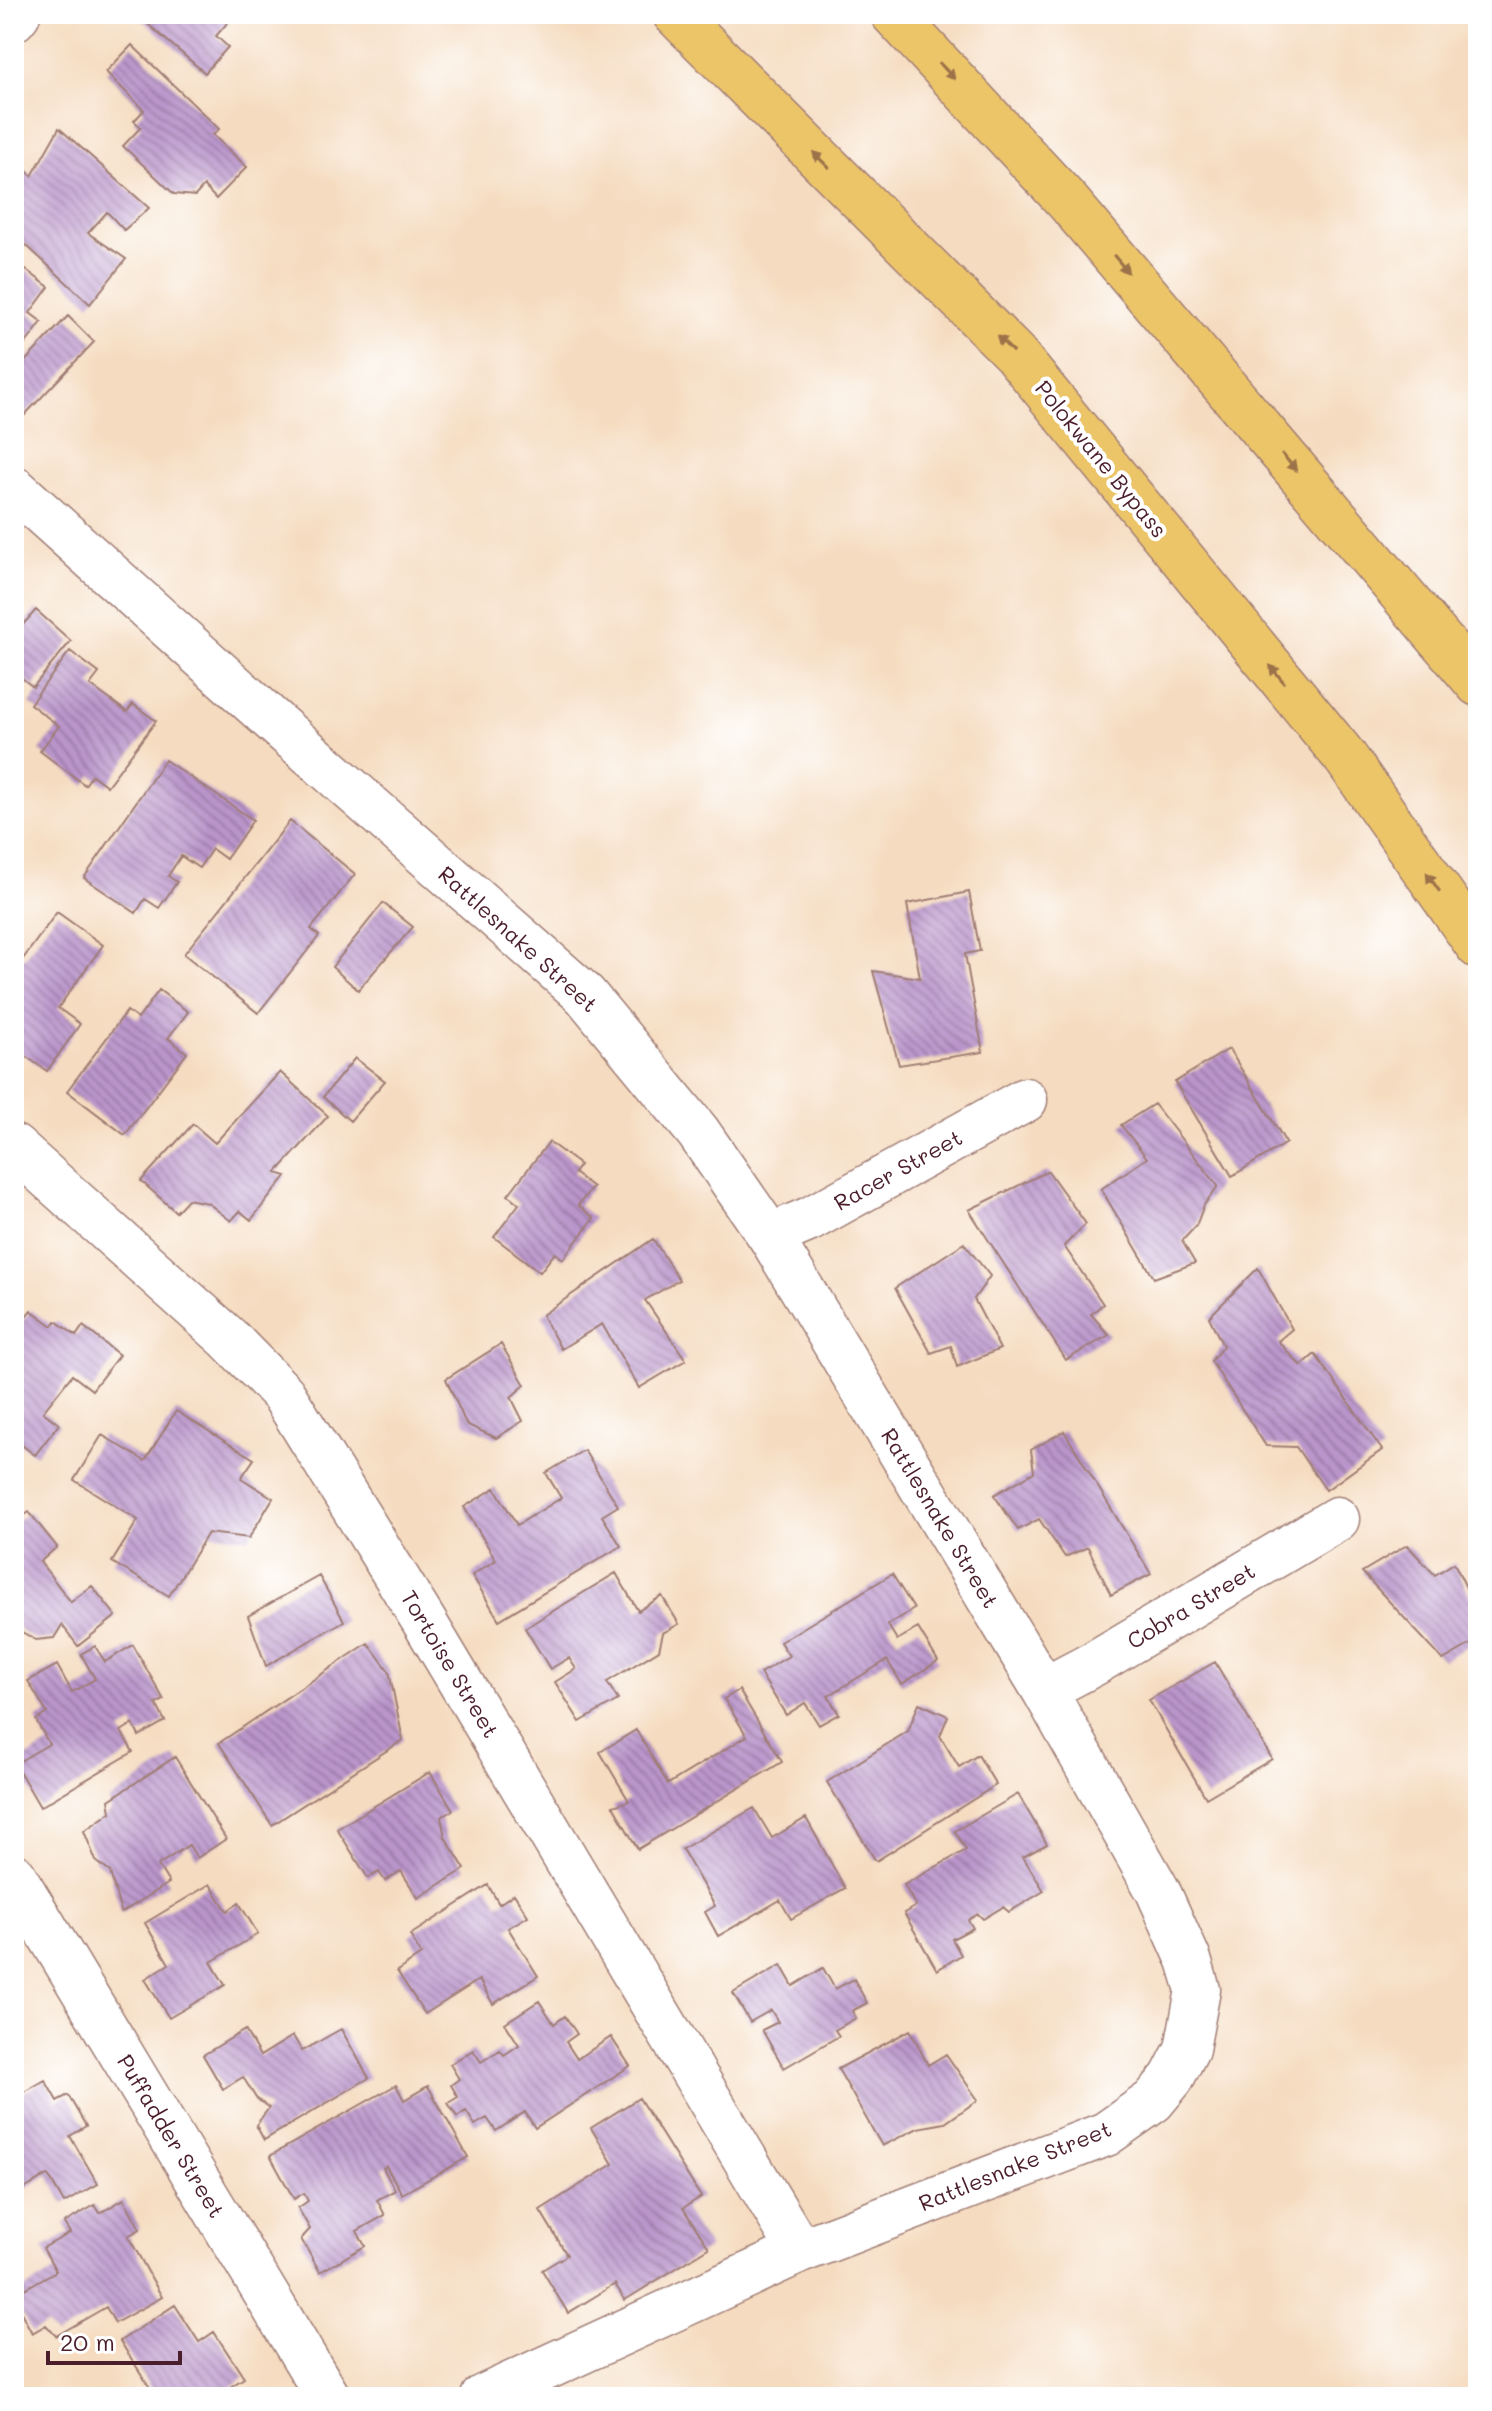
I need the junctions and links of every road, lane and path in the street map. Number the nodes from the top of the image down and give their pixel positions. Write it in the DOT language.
graph roads {
  1 [pos="18,14"];
  2 [pos="675,14"];
  3 [pos="893,14"];
  4 [pos="14,19"];
  5 [pos="14,488"];
  6 [pos="1478,684"];
  7 [pos="1478,946"];
  8 [pos="1025,1100"];
  9 [pos="14,1147"];
  10 [pos="770,1236"];
  11 [pos="1337,1519"];
  12 [pos="1044,1690"];
  13 [pos="14,1876"];
  14 [pos="800,2251"];
  15 [pos="328,2397"];
  16 [pos="483,2397"];
  1 -- 4 [label="street"];
  7 -- 2 [label="highway, Polokwane Bypass, one-way"];
  3 -- 6 [label="highway, one-way"];
  5 -- 10 [label="street, Rattlesnake Street"];
  8 -- 10 [label="street, Racer Street"];
  9 -- 14 [label="street, Tortoise Street"];
  10 -- 12 [label="street, Rattlesnake Street"];
  11 -- 12 [label="street, Cobra Street"];
  12 -- 14 [label="street, Rattlesnake Street"];
  13 -- 15 [label="street, Puffadder Street"];
  14 -- 16 [label="street, Rattlesnake Street"];
}
